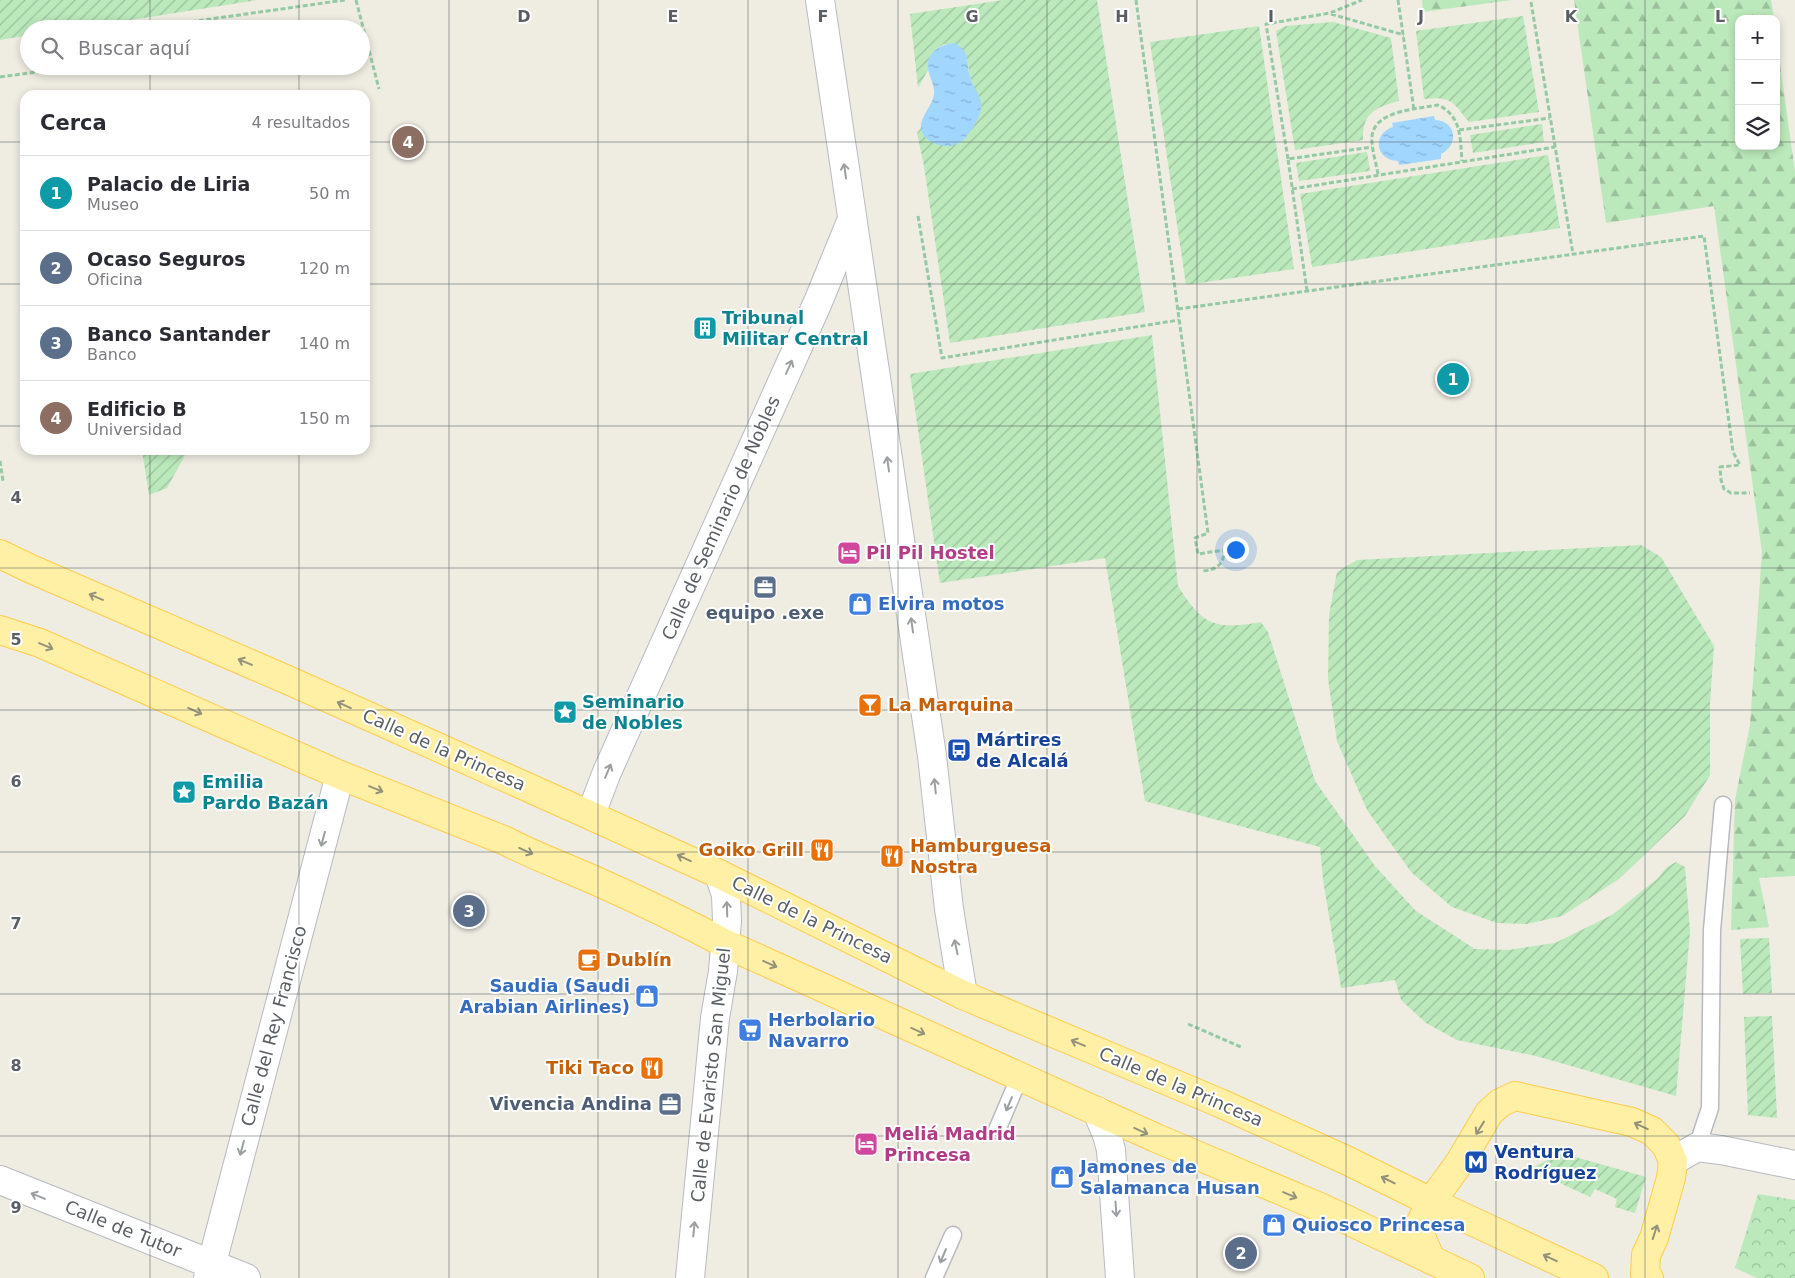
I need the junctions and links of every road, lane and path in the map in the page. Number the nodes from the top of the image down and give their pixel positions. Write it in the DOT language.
graph roads {
  1 [pos="345,0"];
  2 [pos="356,0"];
  3 [pos="820,0"];
  4 [pos="1136,0"];
  5 [pos="1362,0"];
  6 [pos="1398,0"];
  7 [pos="1531,2"];
  8 [pos="1330,14"];
  9 [pos="203,20"];
  10 [pos="361,20"];
  11 [pos="1404,35"];
  12 [pos="370,54"];
  13 [pos="20,74"];
  14 [pos="0,77"];
  15 [pos="379,89"];
  16 [pos="1414,110"];
  17 [pos="1550,118"];
  18 [pos="1459,130"];
  19 [pos="1372,147"];
  20 [pos="1555,147"];
  21 [pos="1288,159"];
  22 [pos="1462,161"];
  23 [pos="1378,174"];
  24 [pos="1292,189"];
  25 [pos="918,216"];
  26 [pos="852,220"];
  27 [pos="1573,254"];
  28 [pos="1307,291"];
  29 [pos="1178,309"];
  30 [pos="1179,320"];
  31 [pos="0,461"];
  32 [pos="3,481"];
  33 [pos="1750,493"];
  34 [pos="0,554"];
  35 [pos="1202,571"];
  36 [pos="0,630"];
  37 [pos="340,775"];
  38 [pos="1723,805"];
  39 [pos="594,817"];
  40 [pos="719,874"];
  41 [pos="726,944"];
  42 [pos="963,995"];
  43 [pos="1188,1024"];
  44 [pos="1243,1048"];
  45 [pos="1020,1076"];
  46 [pos="1096,1111"];
  47 [pos="997,1130"];
  48 [pos="1697,1147"];
  49 [pos="1673,1161"];
  50 [pos="1795,1165"];
  51 [pos="0,1180"];
  52 [pos="1431,1202"];
  53 [pos="952,1235"];
  54 [pos="1431,1260"];
  55 [pos="210,1271"];
  56 [pos="246,1278"];
  57 [pos="690,1278"];
  58 [pos="934,1278"];
  59 [pos="1120,1278"];
  60 [pos="1470,1278"];
  61 [pos="1594,1278"];
  62 [pos="1649,1278"];
  1 -- 9 [label="path"];
  2 -- 10 [label="path"];
  26 -- 3 [label="street, one-way"];
  4 -- 29 [label="path"];
  5 -- 8 [label="path"];
  6 -- 11 [label="path"];
  7 -- 17 [label="path"];
  8 -- 11 [label="path"];
  8 -- 21 [label="path"];
  11 -- 16 [label="path"];
  12 -- 15 [label="path"];
  13 -- 14 [label="path"];
  16 -- 18 [label="path"];
  16 -- 19 [label="path"];
  17 -- 18 [label="path"];
  17 -- 20 [label="path"];
  18 -- 22 [label="path"];
  19 -- 21 [label="path"];
  19 -- 23 [label="path"];
  20 -- 22 [label="path"];
  20 -- 27 [label="path"];
  21 -- 24 [label="path"];
  22 -- 23 [label="path"];
  23 -- 24 [label="path"];
  24 -- 28 [label="path"];
  25 -- 30 [label="path"];
  39 -- 26 [label="street, Calle de Seminario de Nobles, one-way"];
  42 -- 26 [label="street, one-way"];
  27 -- 28 [label="path"];
  27 -- 33 [label="path"];
  28 -- 29 [label="path"];
  29 -- 30 [label="path"];
  30 -- 35 [label="path"];
  31 -- 32 [label="path"];
  39 -- 34 [label="main road, Calle de la Princesa, one-way"];
  36 -- 37 [label="main road, one-way"];
  37 -- 41 [label="main road, one-way"];
  37 -- 55 [label="street, Calle del Rey Francisco, one-way"];
  38 -- 48 [label="lane"];
  40 -- 39 [label="main road, Calle de la Princesa, one-way"];
  41 -- 40 [label="street, Calle de Evaristo San Miguel, one-way"];
  40 -- 42 [label="main road, Calle de la Princesa"];
  41 -- 45 [label="main road, one-way"];
  57 -- 41 [label="street, Calle de Evaristo San Miguel, one-way"];
  52 -- 42 [label="main road, Calle de la Princesa, one-way"];
  43 -- 44 [label="path"];
  45 -- 46 [label="main road"];
  45 -- 47 [label="lane, one-way"];
  46 -- 54 [label="main road, one-way"];
  46 -- 59 [label="street, one-way"];
  48 -- 49 [label="street"];
  48 -- 50 [label="street"];
  49 -- 52 [label="main road, one-way"];
  62 -- 49 [label="main road, one-way"];
  55 -- 51 [label="street, Calle de Tutor, one-way"];
  52 -- 54 [label="main road"];
  61 -- 52 [label="main road, Calle de la Princesa, one-way"];
  53 -- 58 [label="lane, one-way"];
  54 -- 60 [label="main road"];
  55 -- 56 [label="street, Calle de Tutor"];
}
